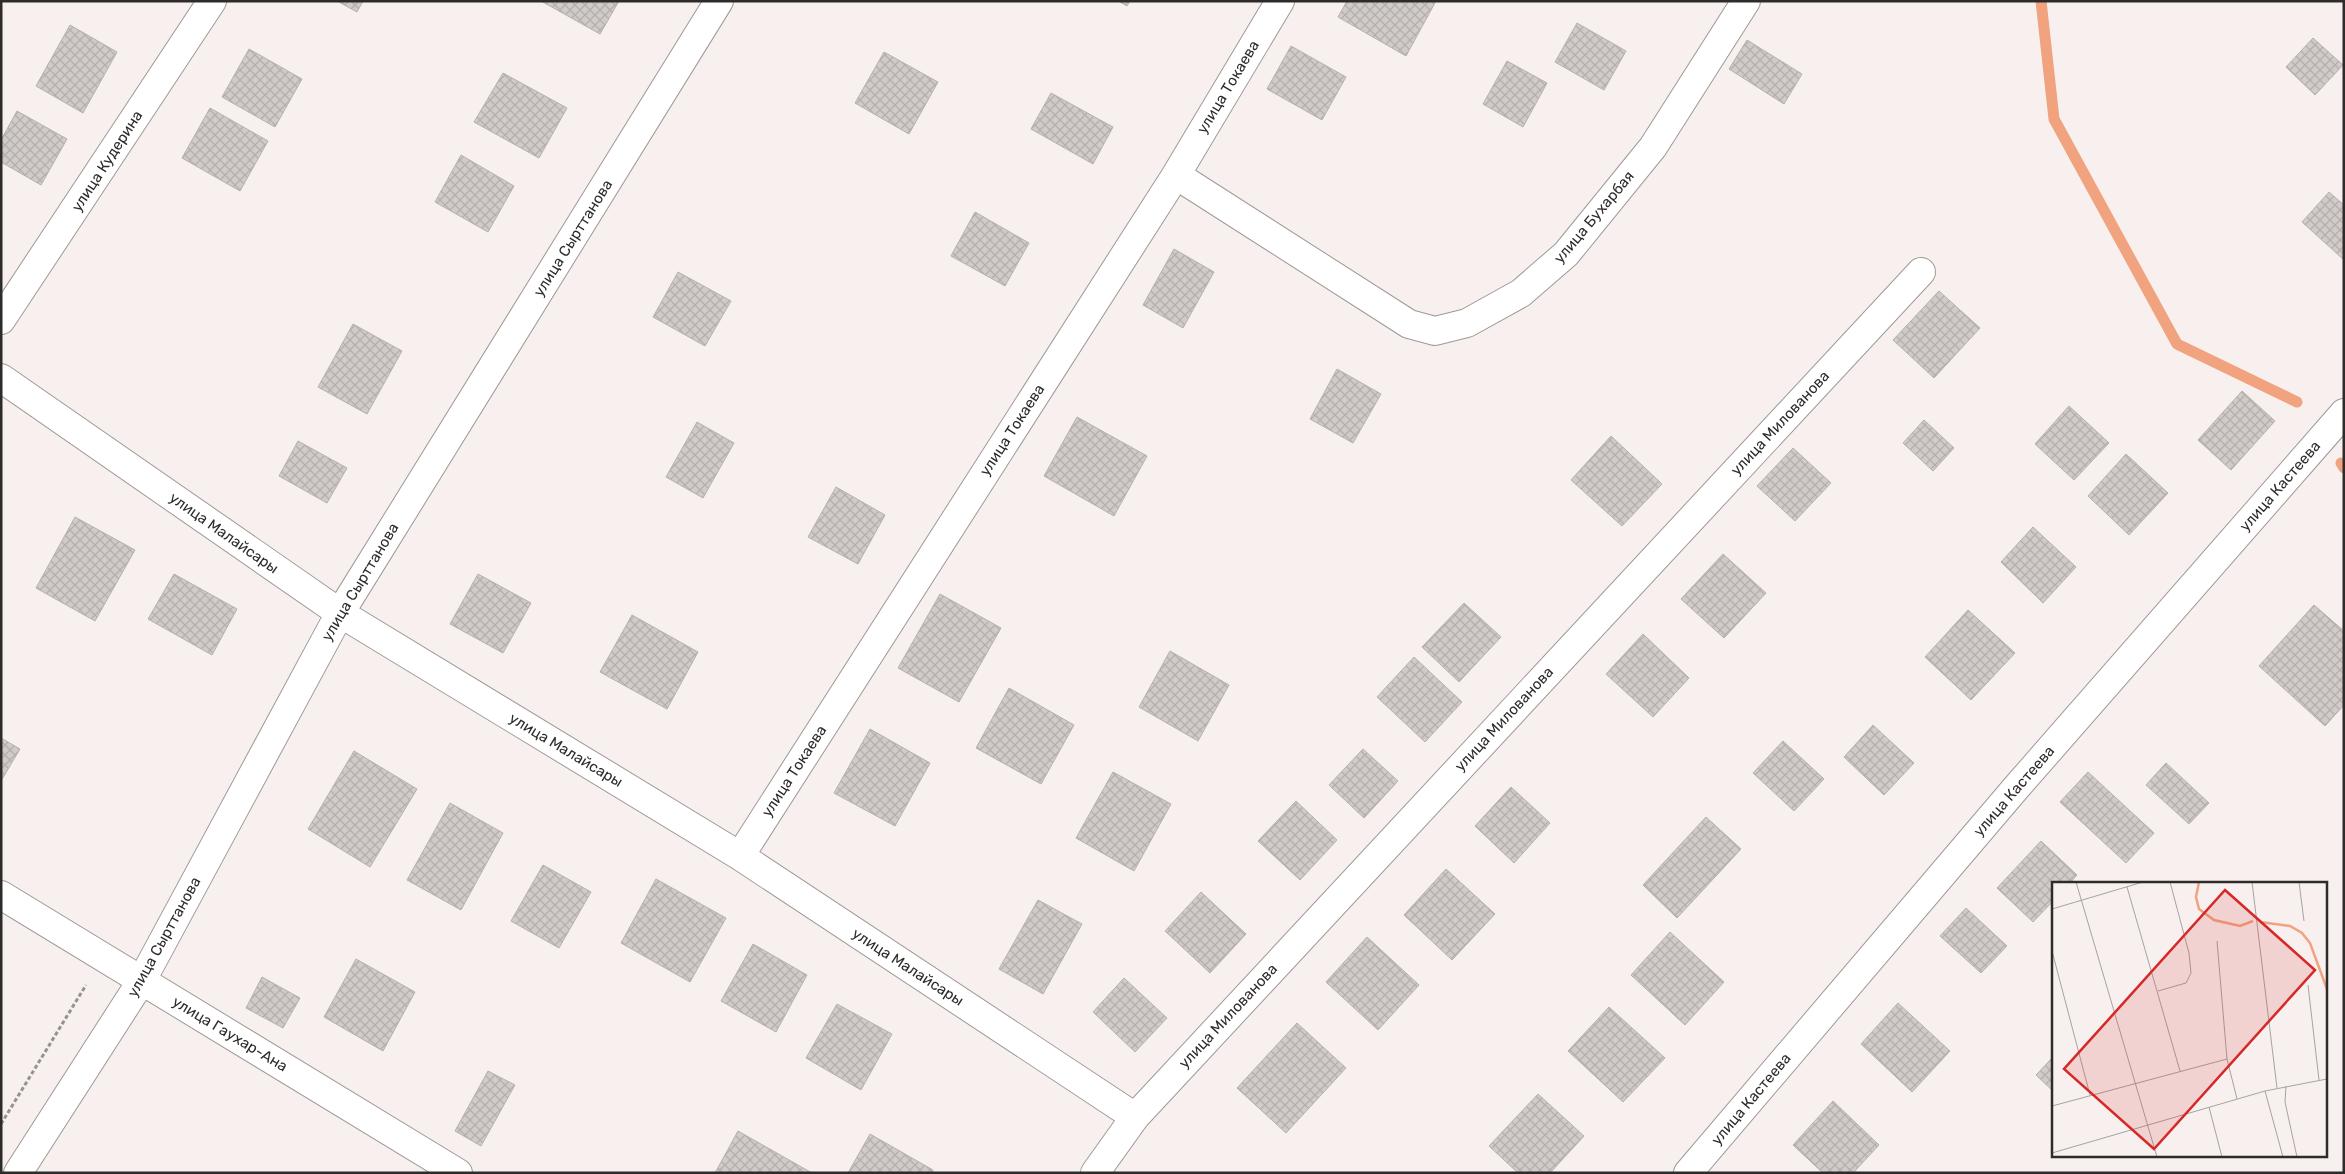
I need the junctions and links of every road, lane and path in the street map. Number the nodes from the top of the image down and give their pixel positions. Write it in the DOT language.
graph roads {
  1 [pos="212,1"];
  2 [pos="719,1"];
  3 [pos="1280,1"];
  4 [pos="1746,1"];
  5 [pos="1176,175"];
  6 [pos="1921,272"];
  7 [pos="1,320"];
  8 [pos="1,378"];
  9 [pos="2344,413"];
  10 [pos="340,613"];
  11 [pos="740,856"];
  12 [pos="1,895"];
  13 [pos="103,957"];
  14 [pos="142,980"];
  15 [pos="1135,1117"];
  16 [pos="1,1124"];
  17 [pos="18,1173"];
  18 [pos="458,1173"];
  19 [pos="1095,1173"];
  20 [pos="1688,1173"];
  1 -- 7 [label="street, улица Кудерина"];
  2 -- 10 [label="street, улица Сырттанова"];
  3 -- 5 [label="street, улица Токаева"];
  4 -- 5 [label="street, улица Бухарбая"];
  5 -- 11 [label="street, улица Токаева"];
  6 -- 15 [label="street, улица Милованова"];
  8 -- 10 [label="street, улица Малайсары"];
  9 -- 20 [label="street, улица Кастеева"];
  10 -- 11 [label="street, улица Малайсары"];
  10 -- 14 [label="street, улица Сырттанова"];
  11 -- 15 [label="street, улица Малайсары"];
  12 -- 13 [label="street, улица Гаухар-Ана"];
  13 -- 14 [label="street, улица Гаухар-Ана"];
  13 -- 16 [label="path"];
  14 -- 17 [label="street, улица Сырттанова"];
  14 -- 18 [label="street, улица Гаухар-Ана"];
  15 -- 19 [label="street, улица Милованова"];
}
